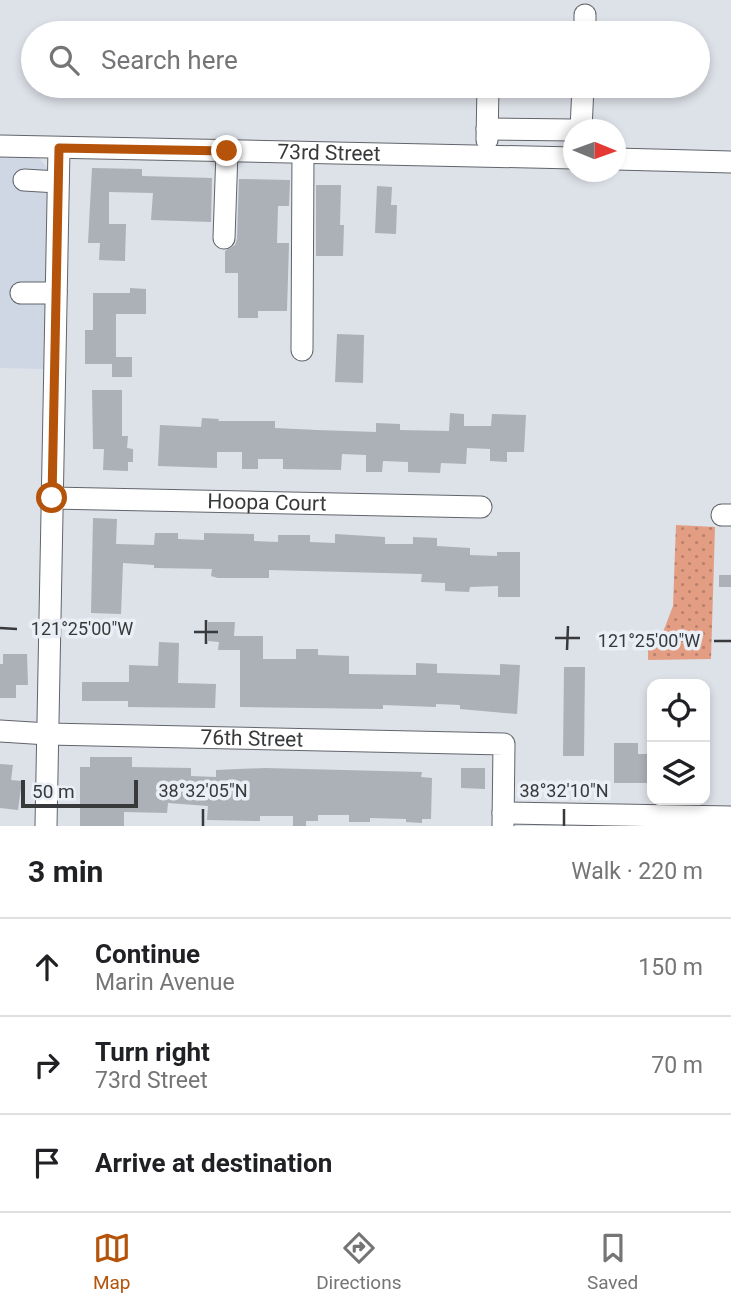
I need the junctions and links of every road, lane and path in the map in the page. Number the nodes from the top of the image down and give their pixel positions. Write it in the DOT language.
graph roads {
  1 [pos="488,98"];
  2 [pos="582,98"];
  3 [pos="582,119"];
  4 [pos="487,129"];
  5 [pos="563,130"];
  6 [pos="0,146"];
  7 [pos="59,148"];
  8 [pos="227,151"];
  9 [pos="303,153"];
  10 [pos="486,156"];
  11 [pos="563,158"];
  12 [pos="626,159"];
  13 [pos="731,162"];
  14 [pos="24,180"];
  15 [pos="58,182"];
  16 [pos="224,238"];
  17 [pos="21,293"];
  18 [pos="56,293"];
  19 [pos="302,350"];
  20 [pos="52,498"];
  21 [pos="481,507"];
  22 [pos="0,731"];
  23 [pos="48,734"];
  24 [pos="731,817"];
  25 [pos="503,820"];
  26 [pos="675,821"];
  27 [pos="46,826"];
  1 -- 4 [label="street"];
  2 -- 3 [label="street"];
  4 -- 5 [label="street"];
  4 -- 10 [label="street"];
  6 -- 7 [label="street, 73rd Street"];
  7 -- 8 [label="street, 73rd Street"];
  7 -- 15 [label="street"];
  8 -- 9 [label="street, 73rd Street"];
  8 -- 16 [label="street"];
  9 -- 10 [label="street, 73rd Street"];
  9 -- 19 [label="street"];
  10 -- 11 [label="street, 73rd Street"];
  12 -- 13 [label="street"];
  14 -- 15 [label="street"];
  15 -- 18 [label="street"];
  17 -- 18 [label="street"];
  18 -- 20 [label="street"];
  20 -- 21 [label="street, Hoopa Court"];
  20 -- 23 [label="street"];
  22 -- 23 [label="street, 76th Street"];
  23 -- 25 [label="street, 76th Street"];
  23 -- 27 [label="street"];
  24 -- 26 [label="street"];
  25 -- 26 [label="street"];
}
